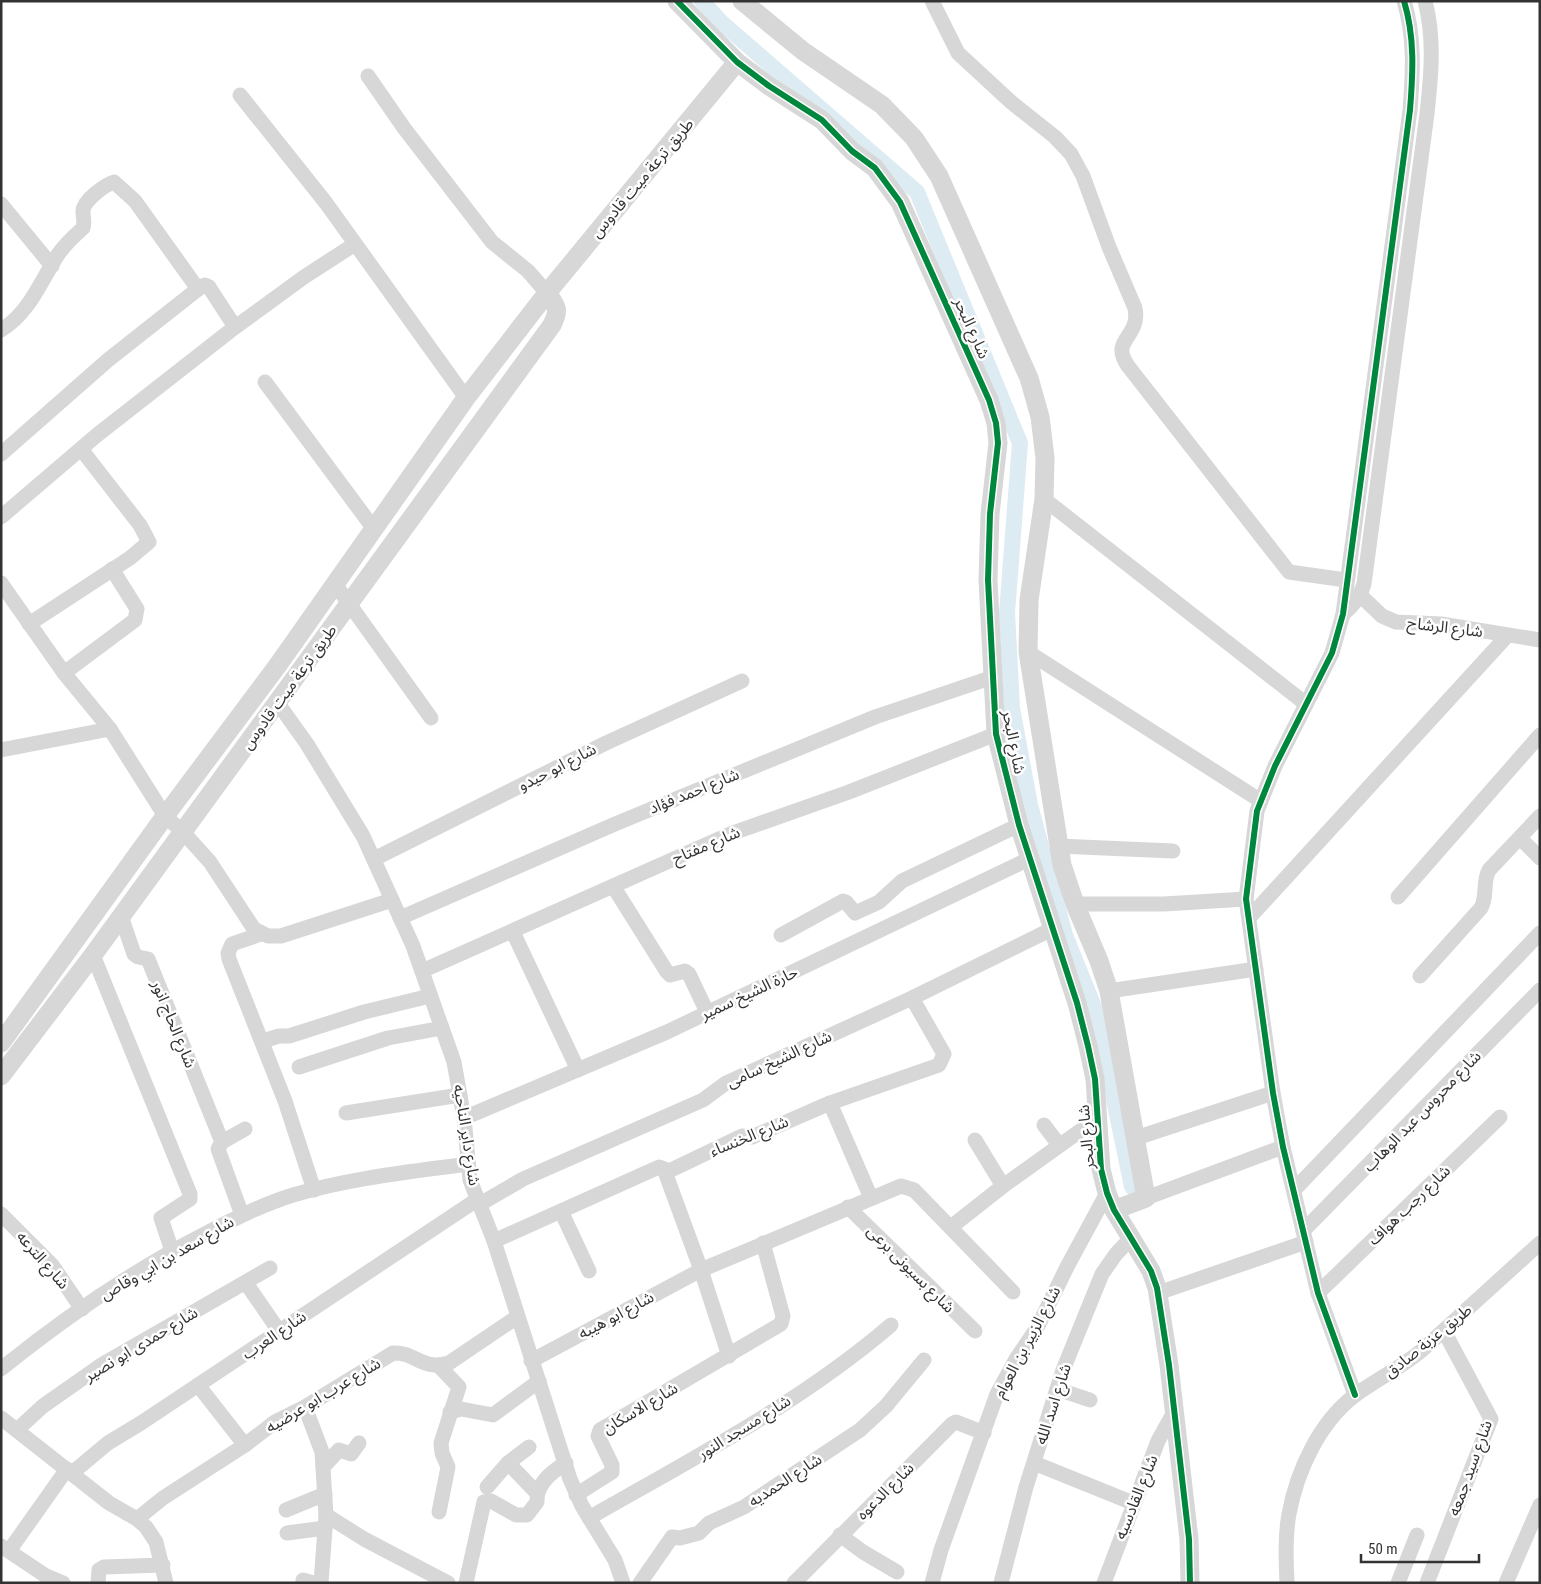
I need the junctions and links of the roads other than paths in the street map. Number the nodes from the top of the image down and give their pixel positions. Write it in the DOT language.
graph roads {
  1 [pos="677,1"];
  2 [pos="742,1"];
  3 [pos="932,1"];
  4 [pos="1404,1"];
  5 [pos="1425,1"];
  6 [pos="737,62"];
  7 [pos="368,76"];
  8 [pos="240,95"];
  9 [pos="1,204"];
  10 [pos="355,244"];
  11 [pos="52,266"];
  12 [pos="198,289"];
  13 [pos="546,293"];
  14 [pos="235,327"];
  15 [pos="1,330"];
  16 [pos="265,382"];
  17 [pos="466,398"];
  18 [pos="81,449"];
  19 [pos="1,454"];
  20 [pos="1044,498"];
  21 [pos="1,517"];
  22 [pos="374,529"];
  23 [pos="112,569"];
  24 [pos="1346,580"];
  25 [pos="1,583"];
  26 [pos="335,584"];
  27 [pos="1360,595"];
  28 [pos="349,604"];
  29 [pos="1343,614"];
  30 [pos="29,624"];
  31 [pos="1507,636"];
  32 [pos="1540,640"];
  33 [pos="1028,652"];
  34 [pos="278,665"];
  35 [pos="64,673"];
  36 [pos="992,677"];
  37 [pos="294,679"];
  38 [pos="742,681"];
  39 [pos="277,702"];
  40 [pos="1306,704"];
  41 [pos="431,718"];
  42 [pos="110,729"];
  43 [pos="996,734"];
  44 [pos="1540,736"];
  45 [pos="1,750"];
  46 [pos="1261,801"];
  47 [pos="165,816"];
  48 [pos="1540,816"];
  49 [pos="1019,825"];
  50 [pos="183,832"];
  51 [pos="1520,838"];
  52 [pos="1058,846"];
  53 [pos="1173,851"];
  54 [pos="1031,858"];
  55 [pos="1540,858"];
  56 [pos="374,859"];
  57 [pos="613,886"];
  58 [pos="1398,897"];
  59 [pos="1246,899"];
  60 [pos="392,900"];
  61 [pos="1075,904"];
  62 [pos="121,916"];
  63 [pos="400,918"];
  64 [pos="1249,918"];
  65 [pos="1052,929"];
  66 [pos="513,932"];
  67 [pos="1540,933"];
  68 [pos="261,934"];
  69 [pos="781,935"];
  70 [pos="93,955"];
  71 [pos="1256,969"];
  72 [pos="422,971"];
  73 [pos="1420,976"];
  74 [pos="1540,990"];
  75 [pos="1109,991"];
  76 [pos="430,996"];
  77 [pos="912,998"];
  78 [pos="707,1012"];
  79 [pos="442,1028"];
  80 [pos="263,1041"];
  81 [pos="1,1043"];
  82 [pos="1103,1043"];
  83 [pos="299,1067"];
  84 [pos="578,1070"];
  85 [pos="1,1076"];
  86 [pos="1273,1093"];
  87 [pos="460,1095"];
  88 [pos="830,1103"];
  89 [pos="346,1113"];
  90 [pos="1500,1117"];
  91 [pos="464,1118"];
  92 [pos="1098,1118"];
  93 [pos="1044,1125"];
  94 [pos="245,1129"];
  95 [pos="1136,1138"];
  96 [pos="974,1140"];
  97 [pos="222,1142"];
  98 [pos="1059,1145"];
  99 [pos="1283,1147"];
  100 [pos="468,1164"];
  101 [pos="664,1169"];
  102 [pos="1003,1186"];
  103 [pos="314,1190"];
  104 [pos="1294,1190"];
  105 [pos="871,1198"];
  106 [pos="1146,1198"];
  107 [pos="479,1201"];
  108 [pos="1111,1201"];
  109 [pos="848,1207"];
  110 [pos="561,1211"];
  111 [pos="1,1214"];
  112 [pos="242,1214"];
  113 [pos="951,1226"];
  114 [pos="1132,1237"];
  115 [pos="1305,1237"];
  116 [pos="494,1241"];
  117 [pos="763,1243"];
  118 [pos="1538,1249"];
  119 [pos="172,1251"];
  120 [pos="270,1268"];
  121 [pos="701,1270"];
  122 [pos="589,1271"];
  123 [pos="246,1283"];
  124 [pos="1013,1292"];
  125 [pos="1158,1293"];
  126 [pos="1318,1293"];
  127 [pos="82,1309"];
  128 [pos="517,1317"];
  129 [pos="890,1325"];
  130 [pos="278,1331"];
  131 [pos="974,1331"];
  132 [pos="1444,1331"];
  133 [pos="729,1356"];
  134 [pos="924,1360"];
  135 [pos="531,1361"];
  136 [pos="439,1366"];
  137 [pos="1,1369"];
  138 [pos="539,1381"];
  139 [pos="198,1385"];
  140 [pos="1057,1389"];
  141 [pos="1355,1395"];
  142 [pos="1090,1400"];
  143 [pos="305,1407"];
  144 [pos="450,1412"];
  145 [pos="1174,1414"];
  146 [pos="1,1418"];
  147 [pos="18,1429"];
  148 [pos="984,1433"];
  149 [pos="359,1443"];
  150 [pos="245,1445"];
  151 [pos="529,1447"];
  152 [pos="508,1463"];
  153 [pos="566,1463"];
  154 [pos="1034,1463"];
  155 [pos="323,1467"];
  156 [pos="69,1471"];
  157 [pos="487,1487"];
  158 [pos="536,1492"];
  159 [pos="325,1494"];
  160 [pos="576,1495"];
  161 [pos="1133,1503"];
  162 [pos="1540,1505"];
  163 [pos="286,1510"];
  164 [pos="440,1512"];
  165 [pos="589,1518"];
  166 [pos="137,1519"];
  167 [pos="325,1522"];
  168 [pos="287,1533"];
  169 [pos="840,1535"];
  170 [pos="1417,1536"];
  171 [pos="5,1548"];
  172 [pos="163,1565"];
  173 [pos="898,1572"];
  174 [pos="621,1582"];
  175 [pos="63,1583"];
  176 [pos="98,1583"];
  177 [pos="166,1583"];
  178 [pos="321,1583"];
  179 [pos="448,1583"];
  180 [pos="466,1583"];
  181 [pos="640,1583"];
  182 [pos="794,1583"];
  183 [pos="932,1583"];
  184 [pos="1001,1583"];
  185 [pos="1104,1583"];
  186 [pos="1190,1583"];
  187 [pos="1287,1583"];
  188 [pos="1398,1583"];
  189 [pos="1427,1583"];
  190 [pos="1506,1583"];
  1 -- 6 [label="street, شارع البحر"];
  2 -- 20 [label="street, شارع البحر"];
  3 -- 24 [label="street"];
  4 -- 24 [label="street"];
  5 -- 27 [label="street"];
  6 -- 13 [label="street, طريق ترعة ميت قادوس"];
  6 -- 36 [label="street, شارع البحر"];
  7 -- 13 [label="street"];
  8 -- 10 [label="street"];
  9 -- 11 [label="street"];
  10 -- 14 [label="street"];
  10 -- 17 [label="street"];
  11 -- 12 [label="street"];
  11 -- 15 [label="street"];
  12 -- 14 [label="street"];
  12 -- 19 [label="street"];
  13 -- 17 [label="street, طريق ترعة ميت قادوس"];
  13 -- 28 [label="street, طريق ترعة ميت قادوس"];
  14 -- 18 [label="street"];
  16 -- 22 [label="street"];
  17 -- 22 [label="street, طريق ترعة ميت قادوس"];
  18 -- 21 [label="street"];
  18 -- 23 [label="street"];
  20 -- 33 [label="street, شارع البحر"];
  20 -- 40 [label="street"];
  22 -- 26 [label="street, طريق ترعة ميت قادوس"];
  23 -- 30 [label="street"];
  23 -- 35 [label="street"];
  24 -- 29 [label="street"];
  25 -- 30 [label="street"];
  26 -- 28 [label="street"];
  26 -- 34 [label="street, طريق ترعة ميت قادوس"];
  27 -- 29 [label="street"];
  27 -- 31 [label="street, شارع الرشاح"];
  28 -- 37 [label="street, طريق ترعة ميت قادوس"];
  28 -- 41 [label="street"];
  29 -- 40 [label="street"];
  30 -- 35 [label="street"];
  31 -- 32 [label="street, شارع الرشاح"];
  31 -- 64 [label="street"];
  33 -- 46 [label="street"];
  33 -- 52 [label="street, شارع البحر"];
  34 -- 37 [label="street"];
  34 -- 47 [label="street, طريق ترعة ميت قادوس"];
  35 -- 42 [label="street"];
  36 -- 43 [label="street, شارع البحر"];
  36 -- 63 [label="street, شارع احمد فؤاد"];
  37 -- 39 [label="street, طريق ترعة ميت قادوس"];
  38 -- 56 [label="street, شارع ابو حيدو"];
  39 -- 50 [label="street, طريق ترعة ميت قادوس"];
  39 -- 56 [label="street, شارع داير الناحيه"];
  40 -- 46 [label="street"];
  42 -- 45 [label="street"];
  42 -- 47 [label="street"];
  43 -- 49 [label="street, شارع البحر"];
  43 -- 57 [label="street, شارع مفتاح"];
  44 -- 58 [label="street"];
  46 -- 59 [label="street"];
  47 -- 50 [label="street"];
  47 -- 81 [label="street, طريق ترعة ميت قادوس"];
  48 -- 51 [label="street"];
  49 -- 54 [label="street, شارع البحر"];
  49 -- 69 [label="street"];
  50 -- 62 [label="street, طريق ترعة ميت قادوس"];
  50 -- 68 [label="street"];
  51 -- 55 [label="street"];
  51 -- 73 [label="street"];
  52 -- 53 [label="street"];
  52 -- 61 [label="street, شارع البحر"];
  54 -- 65 [label="street, شارع البحر"];
  54 -- 78 [label="street, حارة الشيخ سمير"];
  56 -- 60 [label="street, شارع داير الناحيه"];
  57 -- 66 [label="street, شارع مفتاح"];
  57 -- 78 [label="street"];
  59 -- 61 [label="street"];
  59 -- 64 [label="street"];
  60 -- 63 [label="street, شارع داير الناحيه"];
  60 -- 68 [label="street"];
  61 -- 75 [label="street, شارع البحر"];
  62 -- 70 [label="street, طريق ترعة ميت قادوس"];
  62 -- 97 [label="street, شارع الحاج انور"];
  63 -- 72 [label="street, شارع داير الناحيه"];
  64 -- 71 [label="street"];
  65 -- 77 [label="street, شارع الشيخ سامى"];
  65 -- 82 [label="street, شارع البحر"];
  66 -- 72 [label="street, شارع مفتاح"];
  66 -- 84 [label="street"];
  67 -- 104 [label="street"];
  68 -- 80 [label="street"];
  70 -- 85 [label="street, طريق ترعة ميت قادوس"];
  70 -- 119 [label="street"];
  71 -- 75 [label="street"];
  71 -- 86 [label="street"];
  72 -- 76 [label="street, شارع داير الناحيه"];
  74 -- 115 [label="street, شارع محروس عبد الوهاب"];
  75 -- 82 [label="street, شارع البحر"];
  76 -- 79 [label="street, شارع داير الناحيه"];
  76 -- 80 [label="street"];
  77 -- 88 [label="street, شارع الخنساء"];
  77 -- 107 [label="street, شارع الشيخ سامى"];
  78 -- 84 [label="street, حارة الشيخ سمير"];
  79 -- 83 [label="street"];
  79 -- 87 [label="street, شارع داير الناحيه"];
  80 -- 103 [label="street"];
  82 -- 92 [label="street, شارع البحر"];
  82 -- 95 [label="street, شارع البحر"];
  84 -- 91 [label="street, حارة الشيخ سمير"];
  86 -- 95 [label="street"];
  86 -- 99 [label="street"];
  87 -- 89 [label="street"];
  87 -- 91 [label="street, شارع داير الناحيه"];
  88 -- 101 [label="street, شارع الخنساء"];
  88 -- 105 [label="street"];
  90 -- 126 [label="street, شارع رجب هواف"];
  91 -- 100 [label="street, شارع داير الناحيه"];
  92 -- 98 [label="street"];
  92 -- 108 [label="street, شارع البحر"];
  93 -- 98 [label="street"];
  94 -- 97 [label="street"];
  95 -- 106 [label="street, شارع البحر"];
  96 -- 102 [label="street"];
  97 -- 112 [label="street, شارع الحاج انور"];
  98 -- 102 [label="street"];
  99 -- 104 [label="street"];
  99 -- 106 [label="street"];
  100 -- 103 [label="street, شارع سعد بن ابي وقاص"];
  100 -- 107 [label="street, شارع داير الناحيه"];
  101 -- 110 [label="street, شارع الخنساء"];
  101 -- 121 [label="street"];
  102 -- 113 [label="street"];
  103 -- 112 [label="street, شارع سعد بن ابي وقاص"];
  104 -- 115 [label="street"];
  105 -- 109 [label="street"];
  105 -- 113 [label="street"];
  106 -- 108 [label="street"];
  107 -- 116 [label="street, شارع داير الناحيه"];
  107 -- 130 [label="street, شارع العرب"];
  108 -- 114 [label="street, شارع البحر"];
  108 -- 148 [label="street, شارع الزبير بن العوام"];
  109 -- 117 [label="street"];
  109 -- 131 [label="street, شارع بسيونى برعى"];
  110 -- 116 [label="street, شارع الخنساء"];
  110 -- 122 [label="street"];
  111 -- 127 [label="street, شارع الترعه"];
  112 -- 119 [label="street, شارع سعد بن ابي وقاص"];
  113 -- 124 [label="street"];
  114 -- 125 [label="street, شارع البحر"];
  114 -- 140 [label="street, شارع اسد الله"];
  115 -- 125 [label="street"];
  115 -- 126 [label="street"];
  116 -- 128 [label="street, شارع داير الناحيه"];
  117 -- 121 [label="street"];
  117 -- 133 [label="street, شارع الاسكان"];
  118 -- 132 [label="street, طريق عزبة صادق"];
  119 -- 127 [label="street, شارع سعد بن ابي وقاص"];
  120 -- 123 [label="street, شارع حمدى ابو نصير"];
  121 -- 133 [label="street"];
  121 -- 135 [label="street, شارع ابو هيبه"];
  123 -- 130 [label="street"];
  123 -- 147 [label="street, شارع حمدى ابو نصير"];
  125 -- 145 [label="street, شارع البحر"];
  126 -- 141 [label="street"];
  127 -- 137 [label="street, شارع سعد بن ابي وقاص"];
  128 -- 135 [label="street, شارع داير الناحيه"];
  128 -- 136 [label="street"];
  129 -- 165 [label="street, شارع مسجد النور"];
  130 -- 139 [label="street, شارع العرب"];
  132 -- 141 [label="street, طريق عزبة صادق"];
  132 -- 189 [label="street, شارع سيد جمعه"];
  133 -- 160 [label="street, شارع الاسكان"];
  134 -- 181 [label="street, شارع الحمديه"];
  135 -- 138 [label="street, شارع داير الناحيه"];
  136 -- 143 [label="street, شارع عرب ابو عرضيه"];
  136 -- 144 [label="street"];
  138 -- 144 [label="street"];
  138 -- 153 [label="street, شارع داير الناحيه"];
  139 -- 150 [label="street"];
  139 -- 156 [label="street, شارع العرب"];
  140 -- 142 [label="street"];
  140 -- 154 [label="street, شارع اسد الله"];
  141 -- 187 [label="street, طريق عزبة صادق"];
  143 -- 150 [label="street, شارع عرب ابو عرضيه"];
  143 -- 155 [label="street"];
  144 -- 164 [label="street"];
  145 -- 161 [label="street, شارع القادسيه"];
  145 -- 186 [label="street, شارع البحر"];
  146 -- 147 [label="street"];
  147 -- 156 [label="street"];
  148 -- 169 [label="street, شارع الدعوه"];
  148 -- 183 [label="street, شارع الزبير بن العوام"];
  149 -- 155 [label="street"];
  150 -- 166 [label="street, شارع عرب ابو عرضيه"];
  151 -- 152 [label="street"];
  152 -- 157 [label="street"];
  152 -- 158 [label="street"];
  153 -- 158 [label="street"];
  153 -- 160 [label="street, شارع داير الناحيه"];
  154 -- 161 [label="street"];
  154 -- 184 [label="street, شارع اسد الله"];
  155 -- 159 [label="street"];
  156 -- 166 [label="street"];
  156 -- 171 [label="street, شارع العرب"];
  158 -- 180 [label="street"];
  159 -- 163 [label="street"];
  159 -- 167 [label="street"];
  160 -- 165 [label="street, شارع داير الناحيه"];
  161 -- 185 [label="street, شارع القادسيه"];
  162 -- 190 [label="street"];
  165 -- 174 [label="street, شارع داير الناحيه"];
  166 -- 172 [label="street"];
  167 -- 168 [label="street"];
  167 -- 178 [label="street"];
  167 -- 179 [label="street"];
  169 -- 173 [label="street"];
  169 -- 182 [label="street, شارع الدعوه"];
  170 -- 188 [label="street"];
  171 -- 175 [label="street"];
  172 -- 176 [label="street"];
  172 -- 177 [label="street"];
}
